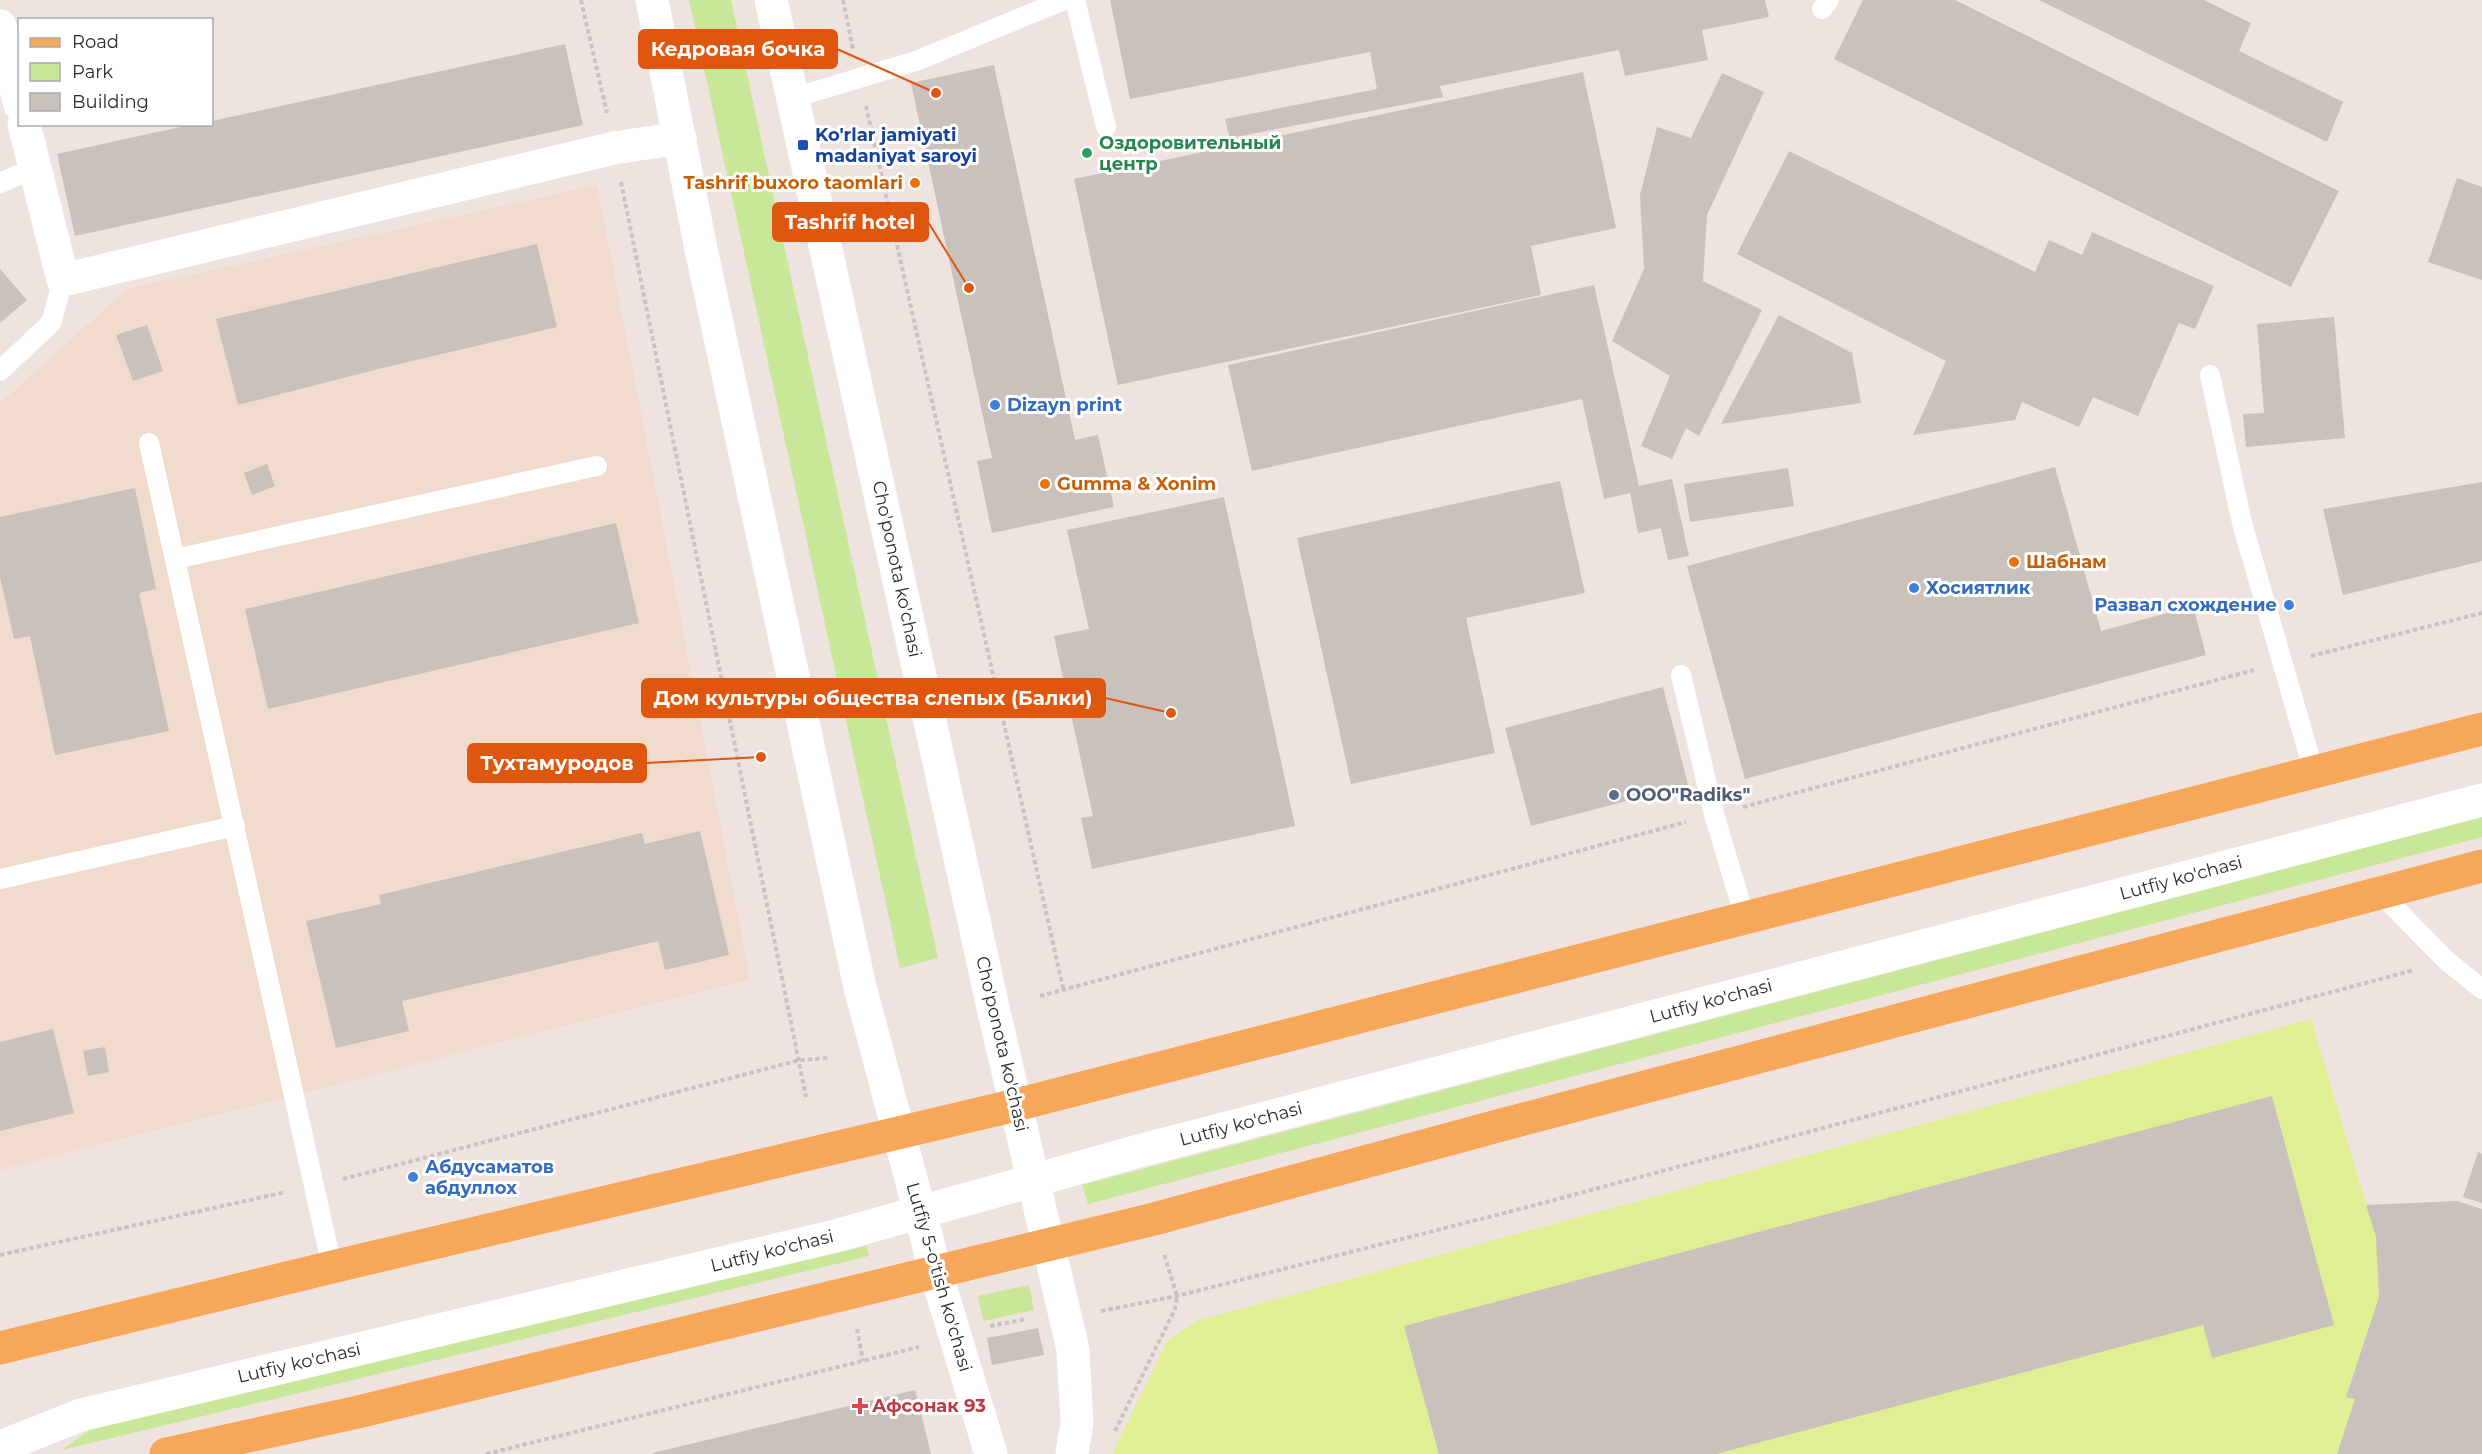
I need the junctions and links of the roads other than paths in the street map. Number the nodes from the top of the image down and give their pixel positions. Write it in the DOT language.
graph roads {
  1 [pos="652,0"];
  2 [pos="771,0"];
  3 [pos="1064,0"];
  4 [pos="1075,0"];
  5 [pos="0,26"];
  6 [pos="18,97"];
  7 [pos="793,98"];
  8 [pos="24,126"];
  9 [pos="1106,127"];
  10 [pos="680,138"];
  11 [pos="35,168"];
  12 [pos="0,183"];
  13 [pos="63,280"];
  14 [pos="0,371"];
  15 [pos="2210,375"];
  16 [pos="148,443"];
  17 [pos="597,466"];
  18 [pos="175,559"];
  19 [pos="1681,675"];
  20 [pos="2482,729"];
  21 [pos="2314,772"];
  22 [pos="2482,800"];
  23 [pos="235,825"];
  24 [pos="2482,866"];
  25 [pos="0,879"];
  26 [pos="2379,892"];
  27 [pos="1745,918"];
  28 [pos="2482,989"];
  29 [pos="1016,1105"];
  30 [pos="898,1134"];
  31 [pos="1034,1180"];
  32 [pos="920,1212"];
  33 [pos="1048,1243"];
  34 [pos="332,1267"];
  35 [pos="936,1273"];
  36 [pos="0,1348"];
  37 [pos="0,1447"];
  38 [pos="166,1454"];
  39 [pos="991,1454"];
  40 [pos="1072,1454"];
  1 -- 10 [label="main road"];
  2 -- 7 [label="main road, Cho'ponota ko'chasi"];
  3 -- 7 [label="lane"];
  4 -- 9 [label="lane"];
  5 -- 6 [label="main road"];
  7 -- 29 [label="main road, Cho'ponota ko'chasi"];
  8 -- 11 [label="main road"];
  10 -- 13 [label="main road"];
  10 -- 30 [label="main road"];
  11 -- 12 [label="lane"];
  11 -- 13 [label="main road"];
  13 -- 14 [label="lane"];
  15 -- 21 [label="lane"];
  16 -- 18 [label="lane"];
  17 -- 18 [label="lane"];
  18 -- 23 [label="lane"];
  19 -- 27 [label="lane"];
  20 -- 21 [label="main road"];
  21 -- 27 [label="main road"];
  22 -- 31 [label="main road, Lutfiy ko'chasi"];
  23 -- 25 [label="lane"];
  23 -- 34 [label="lane"];
  24 -- 26 [label="main road"];
  26 -- 28 [label="lane"];
  26 -- 33 [label="main road"];
  27 -- 29 [label="main road"];
  29 -- 30 [label="main road"];
  29 -- 31 [label="main road, Cho'ponota ko'chasi"];
  30 -- 32 [label="main road, Lutfiy 5-o'tish ko'chasi"];
  30 -- 34 [label="main road"];
  31 -- 32 [label="main road, Lutfiy ko'chasi"];
  31 -- 33 [label="main road, Cho'ponota ko'chasi"];
  32 -- 35 [label="main road, Lutfiy 5-o'tish ko'chasi"];
  32 -- 37 [label="main road, Lutfiy ko'chasi"];
  33 -- 35 [label="main road"];
  33 -- 40 [label="main road"];
  34 -- 36 [label="main road"];
  35 -- 38 [label="main road"];
  35 -- 39 [label="main road, Lutfiy 5-o'tish ko'chasi"];
}
